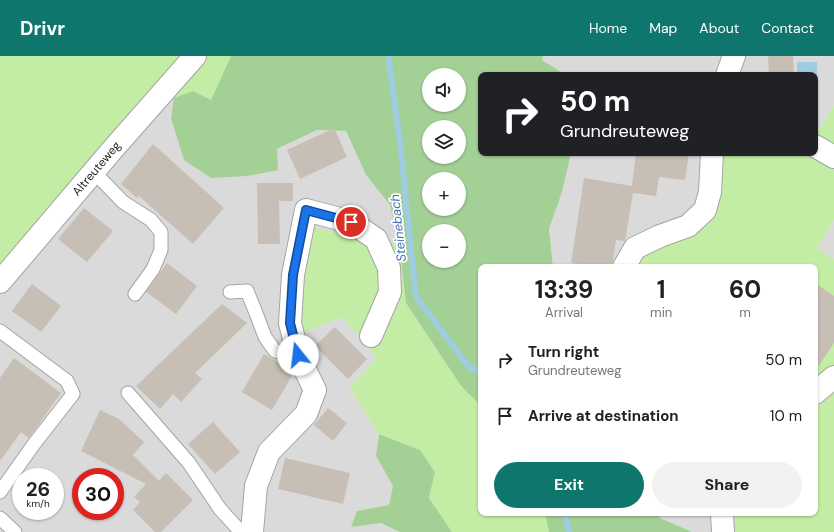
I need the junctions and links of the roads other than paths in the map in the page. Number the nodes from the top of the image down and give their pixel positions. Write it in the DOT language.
graph roads {
  1 [pos="194,56"];
  2 [pos="734,56"];
  3 [pos="729,72"];
  4 [pos="818,148"];
  5 [pos="712,156"];
  6 [pos="834,158"];
  7 [pos="94,172"];
  8 [pos="626,264"];
  9 [pos="0,282"];
  10 [pos="230,292"];
  11 [pos="135,294"];
  12 [pos="0,331"];
  13 [pos="371,336"];
  14 [pos="298,355"];
  15 [pos="834,376"];
  16 [pos="818,390"];
  17 [pos="128,393"];
  18 [pos="0,492"];
  19 [pos="722,516"];
  20 [pos="0,518"];
  21 [pos="15,532"];
  22 [pos="241,532"];
  23 [pos="252,532"];
  24 [pos="723,532"];
  1 -- 7 [label="street, Altreuteweg"];
  2 -- 3 [label="street"];
  4 -- 6 [label="street"];
  5 -- 8 [label="street"];
  7 -- 9 [label="street, Altreuteweg"];
  7 -- 11 [label="lane"];
  10 -- 14 [label="lane"];
  12 -- 18 [label="lane"];
  13 -- 14 [label="street"];
  14 -- 23 [label="street"];
  15 -- 16 [label="street"];
  17 -- 22 [label="lane"];
  19 -- 24 [label="street"];
  20 -- 21 [label="lane"];
}
